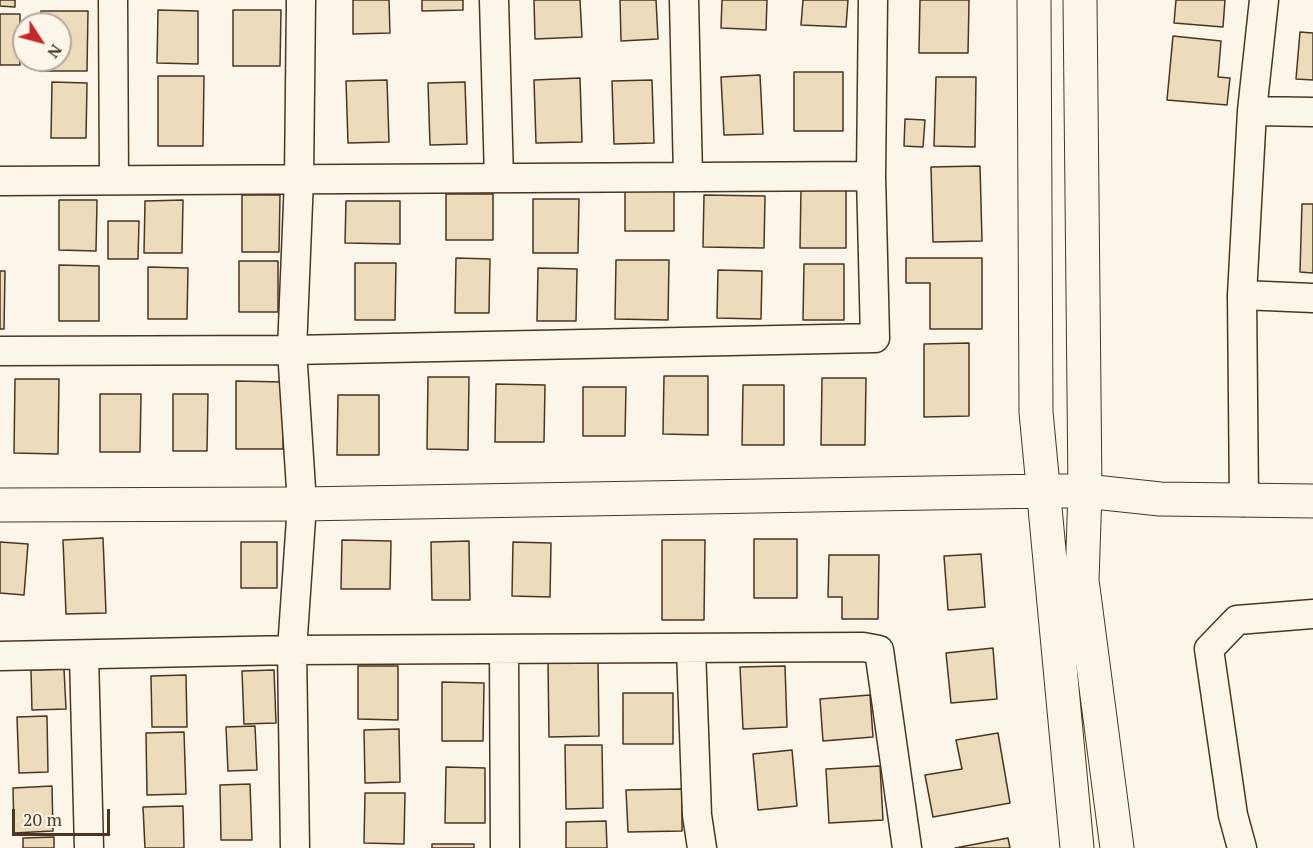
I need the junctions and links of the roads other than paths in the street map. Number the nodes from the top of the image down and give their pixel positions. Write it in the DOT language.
graph roads {
  1 [pos="113,0"];
  2 [pos="301,0"];
  3 [pos="494,0"];
  4 [pos="684,0"];
  5 [pos="873,0"];
  6 [pos="1034,0"];
  7 [pos="1080,0"];
  8 [pos="1264,0"];
  9 [pos="1252,111"];
  10 [pos="1313,112"];
  11 [pos="870,176"];
  12 [pos="688,177"];
  13 [pos="499,178"];
  14 [pos="299,179"];
  15 [pos="114,180"];
  16 [pos="0,181"];
  17 [pos="1242,295"];
  18 [pos="1313,298"];
  19 [pos="291,350"];
  20 [pos="0,351"];
  21 [pos="1044,491"];
  22 [pos="1084,491"];
  23 [pos="1313,501"];
  24 [pos="1244,502"];
  25 [pos="302,504"];
  26 [pos="0,505"];
  27 [pos="1313,614"];
  28 [pos="691,649"];
  29 [pos="292,650"];
  30 [pos="504,651"];
  31 [pos="0,656"];
  32 [pos="84,656"];
  33 [pos="89,848"];
  34 [pos="295,848"];
  35 [pos="505,848"];
  36 [pos="702,848"];
  37 [pos="908,848"];
  38 [pos="1077,848"];
  39 [pos="1117,848"];
  40 [pos="1242,848"];
  1 -- 15 [label="street"];
  2 -- 14 [label="street"];
  3 -- 13 [label="street"];
  4 -- 12 [label="street"];
  5 -- 11 [label="street"];
  6 -- 21 [label="street"];
  7 -- 22 [label="street"];
  8 -- 9 [label="street"];
  9 -- 10 [label="street"];
  9 -- 17 [label="street"];
  11 -- 12 [label="street"];
  11 -- 19 [label="street"];
  12 -- 13 [label="street"];
  13 -- 14 [label="street"];
  14 -- 15 [label="street"];
  14 -- 19 [label="street"];
  15 -- 16 [label="street"];
  17 -- 18 [label="street"];
  17 -- 24 [label="street"];
  19 -- 20 [label="street"];
  19 -- 25 [label="street"];
  21 -- 22 [label="street"];
  21 -- 25 [label="street"];
  21 -- 38 [label="street"];
  22 -- 24 [label="street"];
  22 -- 39 [label="street"];
  23 -- 24 [label="street"];
  25 -- 26 [label="street"];
  25 -- 29 [label="street"];
  27 -- 40 [label="street"];
  28 -- 30 [label="street"];
  28 -- 36 [label="street"];
  28 -- 37 [label="street"];
  29 -- 30 [label="street"];
  29 -- 32 [label="street"];
  29 -- 34 [label="street"];
  30 -- 35 [label="street"];
  31 -- 32 [label="street"];
  32 -- 33 [label="street"];
}
